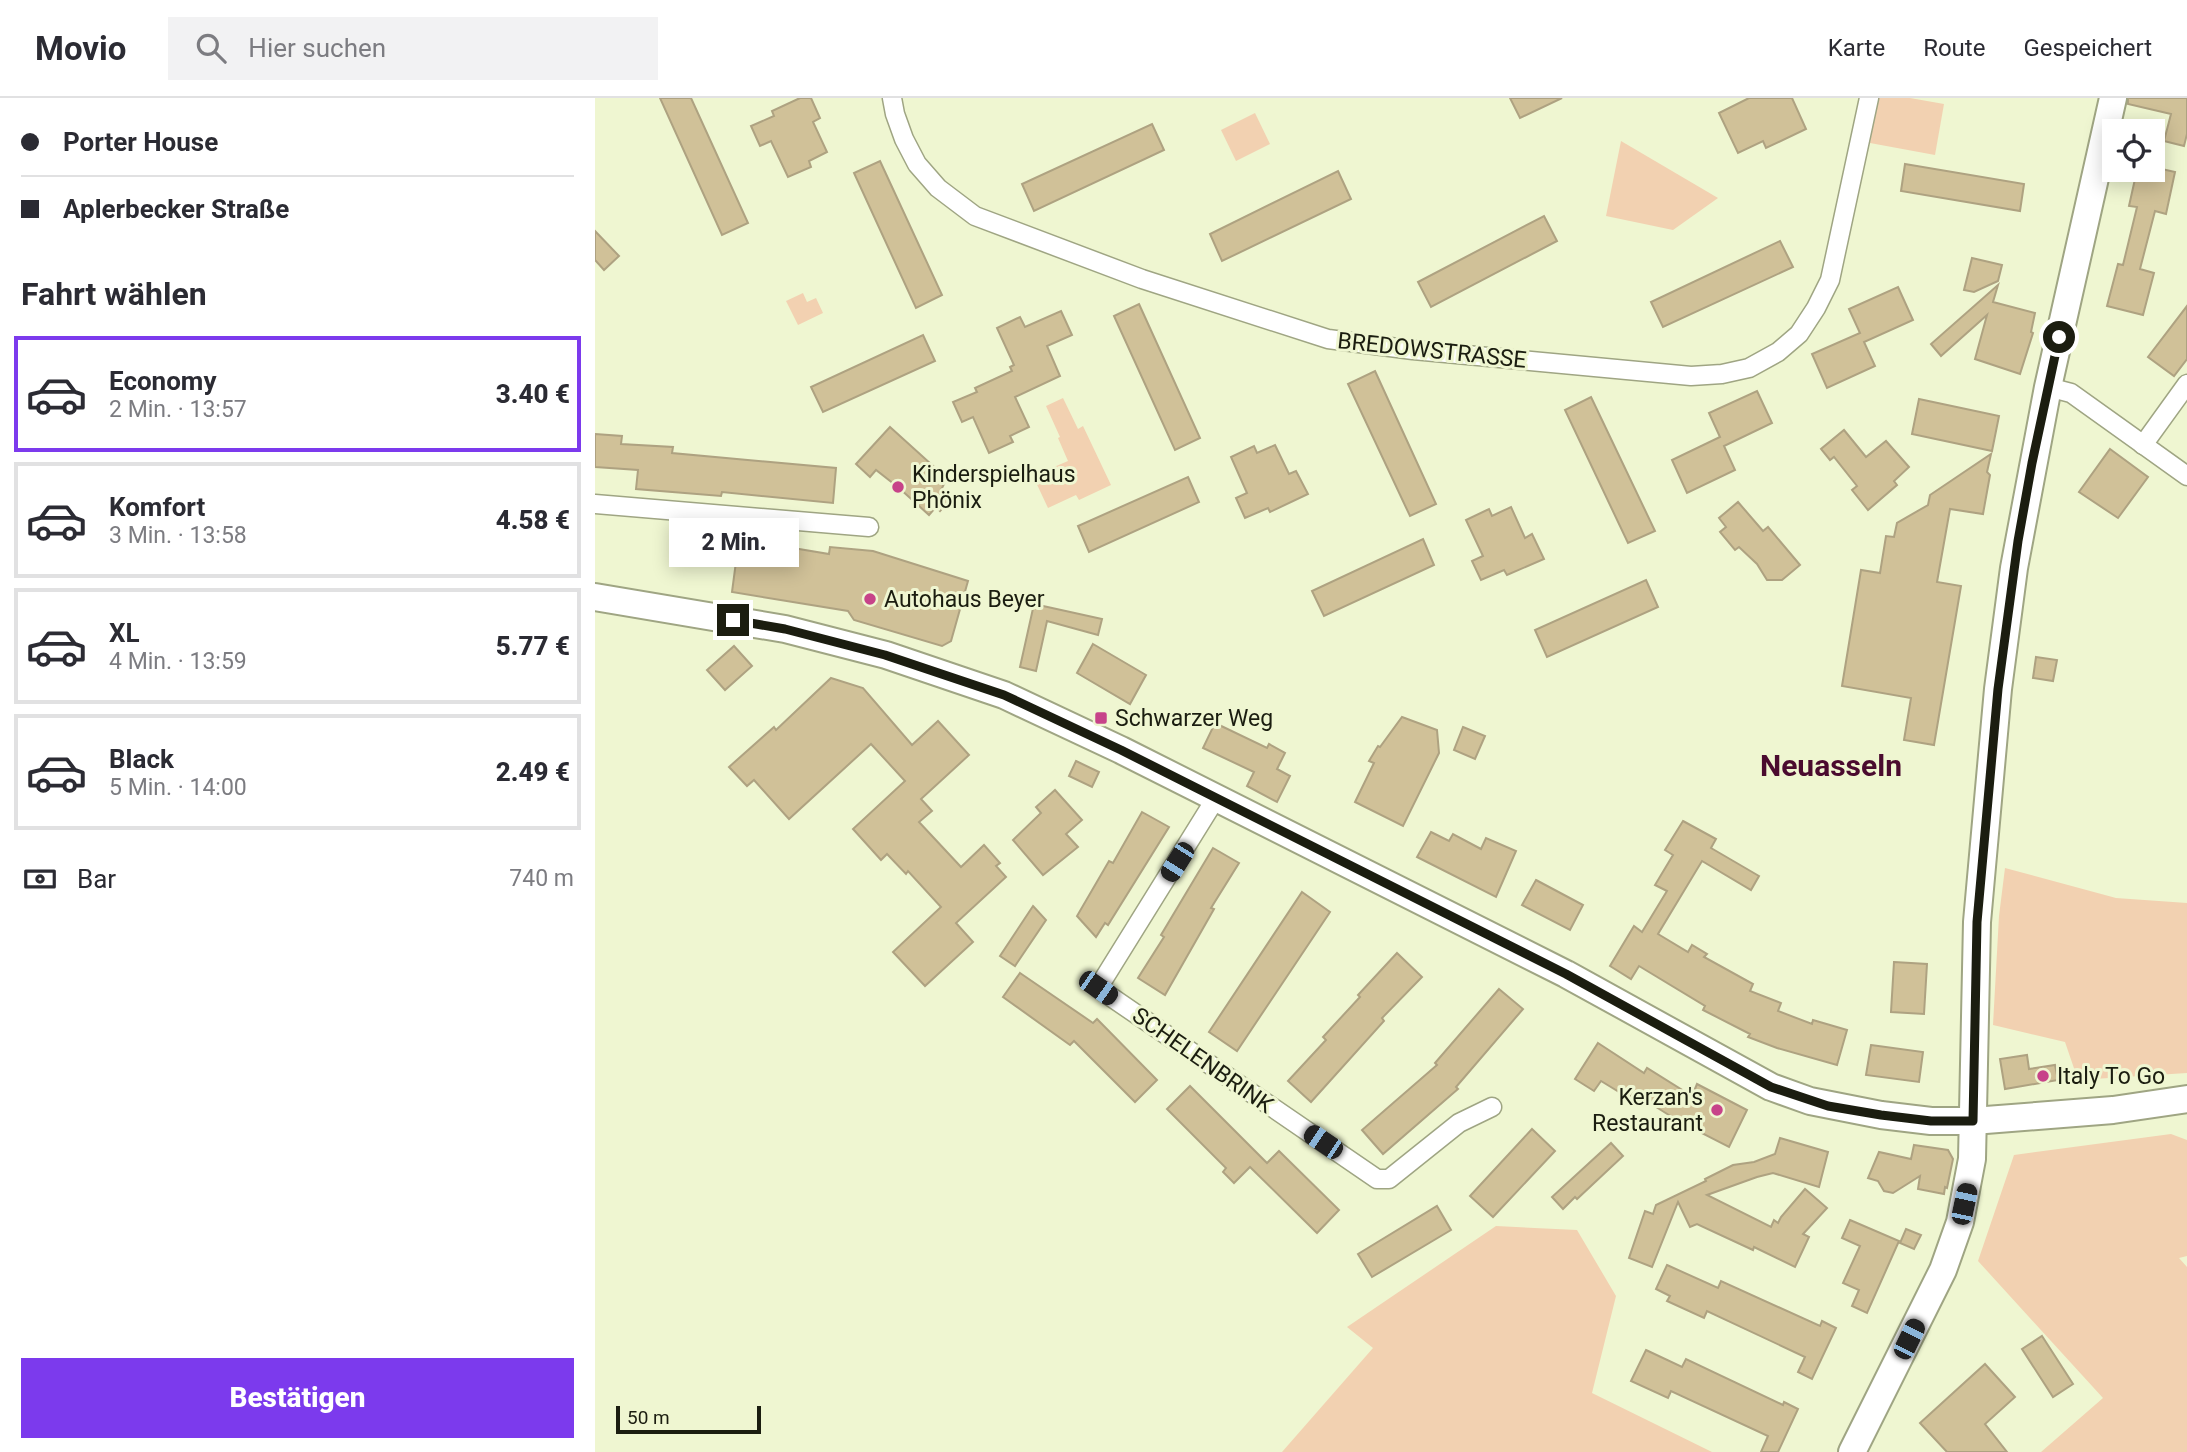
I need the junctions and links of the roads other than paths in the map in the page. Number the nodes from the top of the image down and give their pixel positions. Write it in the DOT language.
graph roads {
  1 [pos="892,98"];
  2 [pos="1869,98"];
  3 [pos="2113,98"];
  4 [pos="2187,384"];
  5 [pos="2048,387"];
  6 [pos="2143,444"];
  7 [pos="2187,476"];
  8 [pos="595,504"];
  9 [pos="869,527"];
  10 [pos="595,597"];
  11 [pos="1216,798"];
  12 [pos="2187,1099"];
  13 [pos="1493,1107"];
  14 [pos="1973,1121"];
  15 [pos="1852,1452"];
  1 -- 2 [label="street, BREDOWSTRASSE"];
  3 -- 5 [label="main road"];
  4 -- 6 [label="street"];
  5 -- 6 [label="street"];
  5 -- 14 [label="main road"];
  6 -- 7 [label="street"];
  8 -- 9 [label="street"];
  10 -- 11 [label="main road"];
  11 -- 13 [label="street, SCHELENBRINK"];
  11 -- 14 [label="main road"];
  12 -- 14 [label="main road"];
  14 -- 15 [label="main road"];
}
